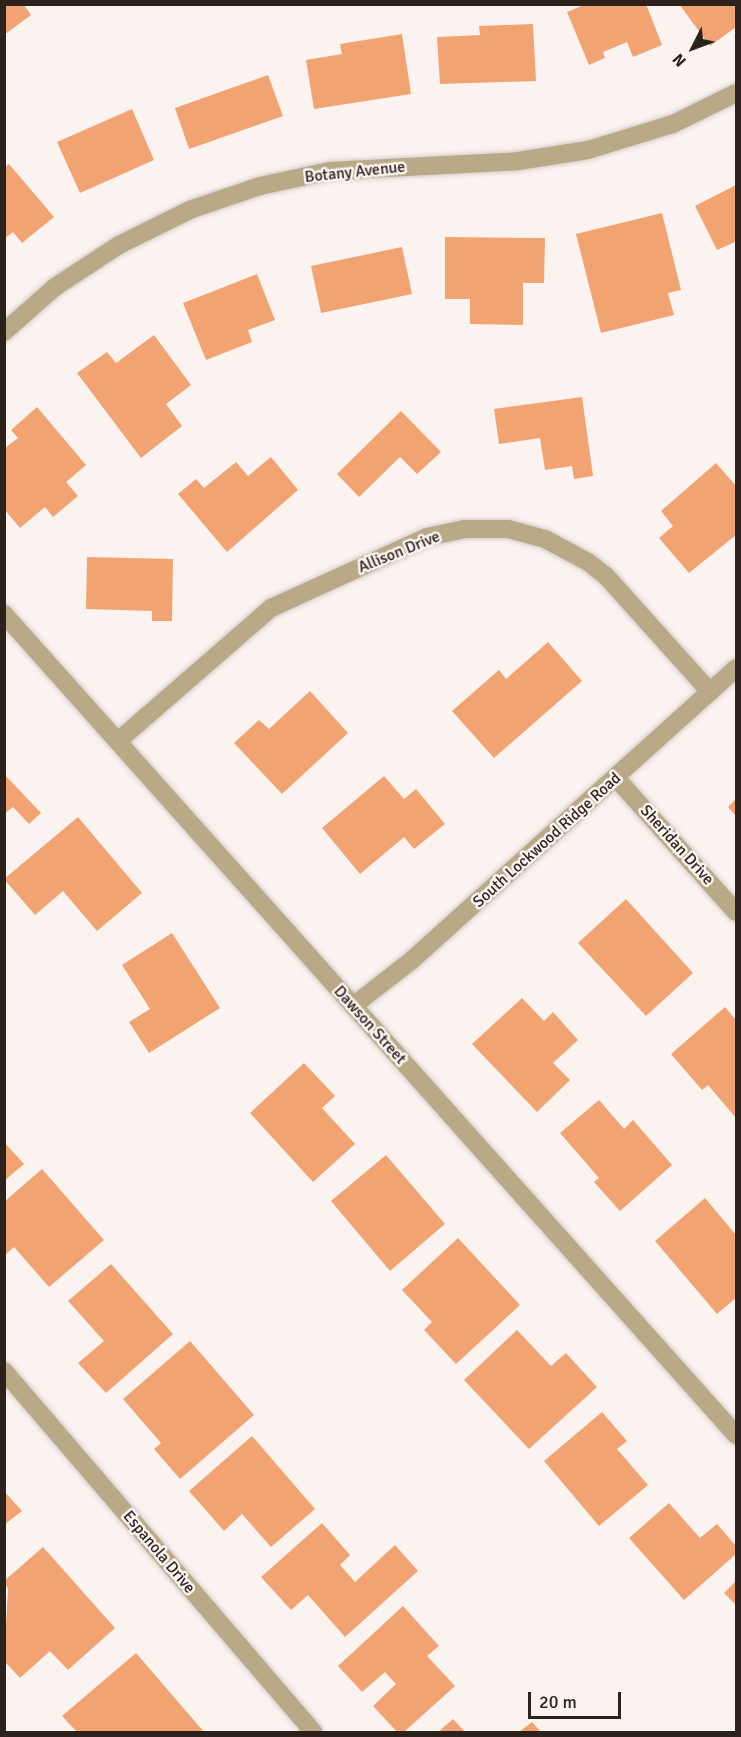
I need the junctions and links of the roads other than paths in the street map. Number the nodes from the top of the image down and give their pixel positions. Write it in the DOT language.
graph roads {
  1 [pos="736,93"];
  2 [pos="4,332"];
  3 [pos="4,614"];
  4 [pos="736,669"];
  5 [pos="710,692"];
  6 [pos="118,741"];
  7 [pos="616,779"];
  8 [pos="736,912"];
  9 [pos="353,1006"];
  10 [pos="4,1371"];
  11 [pos="736,1435"];
  12 [pos="313,1732"];
  1 -- 2 [label="street, Botany Avenue"];
  3 -- 6 [label="street, Dawson Street"];
  4 -- 5 [label="street, South Lockwood Ridge Road"];
  5 -- 6 [label="street, Allison Drive"];
  5 -- 7 [label="street, South Lockwood Ridge Road"];
  6 -- 9 [label="street, Dawson Street"];
  7 -- 8 [label="street, Sheridan Drive"];
  7 -- 9 [label="street, South Lockwood Ridge Road"];
  9 -- 11 [label="street, Dawson Street"];
  10 -- 12 [label="street, Espanola Drive"];
}
